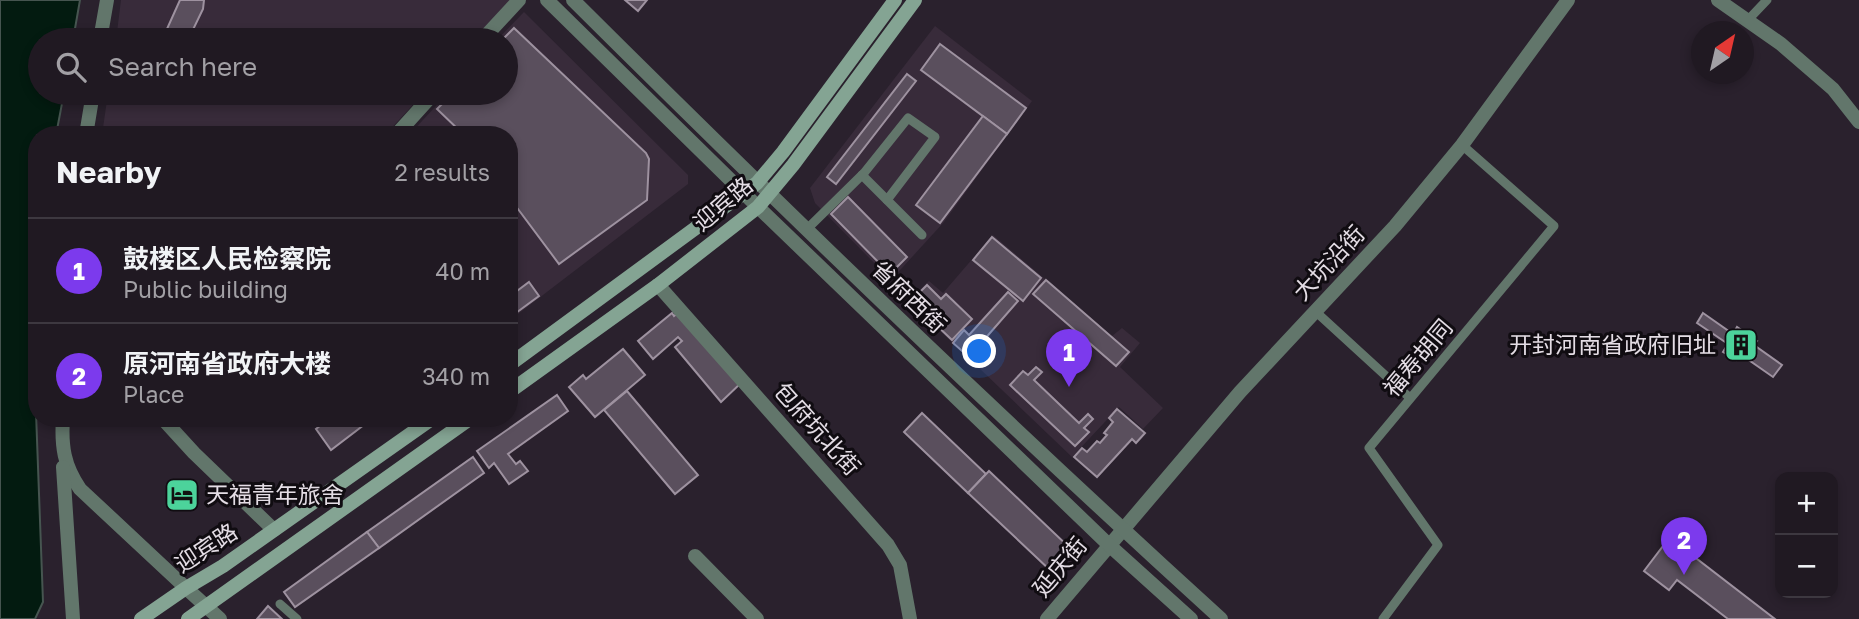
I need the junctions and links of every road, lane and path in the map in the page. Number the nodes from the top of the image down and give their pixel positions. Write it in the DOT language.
graph roads {
  1 [pos="107,0"];
  2 [pos="519,0"];
  3 [pos="547,0"];
  4 [pos="573,0"];
  5 [pos="895,0"];
  6 [pos="915,0"];
  7 [pos="1568,0"];
  8 [pos="1718,0"];
  9 [pos="1767,0"];
  10 [pos="1747,21"];
  11 [pos="1754,26"];
  12 [pos="102,28"];
  13 [pos="493,28"];
  14 [pos="91,105"];
  15 [pos="423,105"];
  16 [pos="1859,122"];
  17 [pos="88,126"];
  18 [pos="404,126"];
  19 [pos="1462,145"];
  20 [pos="862,175"];
  21 [pos="757,183"];
  22 [pos="744,193"];
  23 [pos="769,196"];
  24 [pos="887,200"];
  25 [pos="758,207"];
  26 [pos="806,230"];
  27 [pos="922,235"];
  28 [pos="658,285"];
  29 [pos="1315,311"];
  30 [pos="518,358"];
  31 [pos="518,386"];
  32 [pos="1410,398"];
  33 [pos="63,427"];
  34 [pos="170,427"];
  35 [pos="420,427"];
  36 [pos="458,427"];
  37 [pos="62,452"];
  38 [pos="1122,529"];
  39 [pos="274,530"];
  40 [pos="1109,545"];
  41 [pos="695,556"];
  42 [pos="186,587"];
  43 [pos="280,604"];
  44 [pos="205,606"];
  45 [pos="73,619"];
  46 [pos="141,619"];
  47 [pos="188,619"];
  48 [pos="220,619"];
  49 [pos="297,619"];
  50 [pos="757,619"];
  51 [pos="910,619"];
  52 [pos="1047,619"];
  53 [pos="1191,619"];
  54 [pos="1221,619"];
  55 [pos="1383,619"];
  1 -- 12 [label="street"];
  2 -- 13 [label="street"];
  3 -- 22 [label="street, 省府西街"];
  4 -- 21 [label="street, 省府西街"];
  5 -- 21 [label="main road, 迎宾路"];
  6 -- 23 [label="main road, 迎宾路"];
  7 -- 19 [label="street, 大坑沿街"];
  8 -- 10 [label="street"];
  9 -- 10 [label="lane"];
  11 -- 16 [label="street"];
  14 -- 17 [label="street"];
  15 -- 18 [label="street"];
  19 -- 29 [label="street, 大坑沿街"];
  19 -- 32 [label="lane, 福寿胡同"];
  20 -- 24 [label="lane"];
  20 -- 24 [label="lane"];
  20 -- 26 [label="lane"];
  21 -- 22 [label="main road, 迎宾路"];
  21 -- 23 [label="street, 省府西街"];
  22 -- 25 [label="street, 省府西街"];
  22 -- 30 [label="main road, 迎宾路"];
  23 -- 25 [label="main road, 迎宾路"];
  23 -- 26 [label="street, 省府西街"];
  24 -- 27 [label="lane"];
  25 -- 28 [label="main road, 迎宾路"];
  25 -- 40 [label="street, 省府西街"];
  26 -- 38 [label="street, 省府西街"];
  28 -- 31 [label="main road, 迎宾路"];
  28 -- 51 [label="street, 包府坑北街"];
  29 -- 32 [label="lane"];
  29 -- 38 [label="street, 大坑沿街"];
  32 -- 55 [label="lane, 福寿胡同"];
  33 -- 37 [label="street"];
  34 -- 39 [label="street"];
  35 -- 39 [label="main road, 迎宾路"];
  36 -- 44 [label="main road, 迎宾路"];
  37 -- 42 [label="street"];
  37 -- 45 [label="street"];
  38 -- 40 [label="street, 大坑沿街"];
  38 -- 54 [label="street, 省府西街"];
  39 -- 42 [label="main road, 迎宾路"];
  40 -- 52 [label="street, 延庆街"];
  40 -- 53 [label="street, 省府西街"];
  41 -- 50 [label="street"];
  42 -- 44 [label="street"];
  42 -- 46 [label="main road, 迎宾路"];
  43 -- 49 [label="lane"];
  44 -- 47 [label="main road, 迎宾路"];
  44 -- 48 [label="street"];
}
